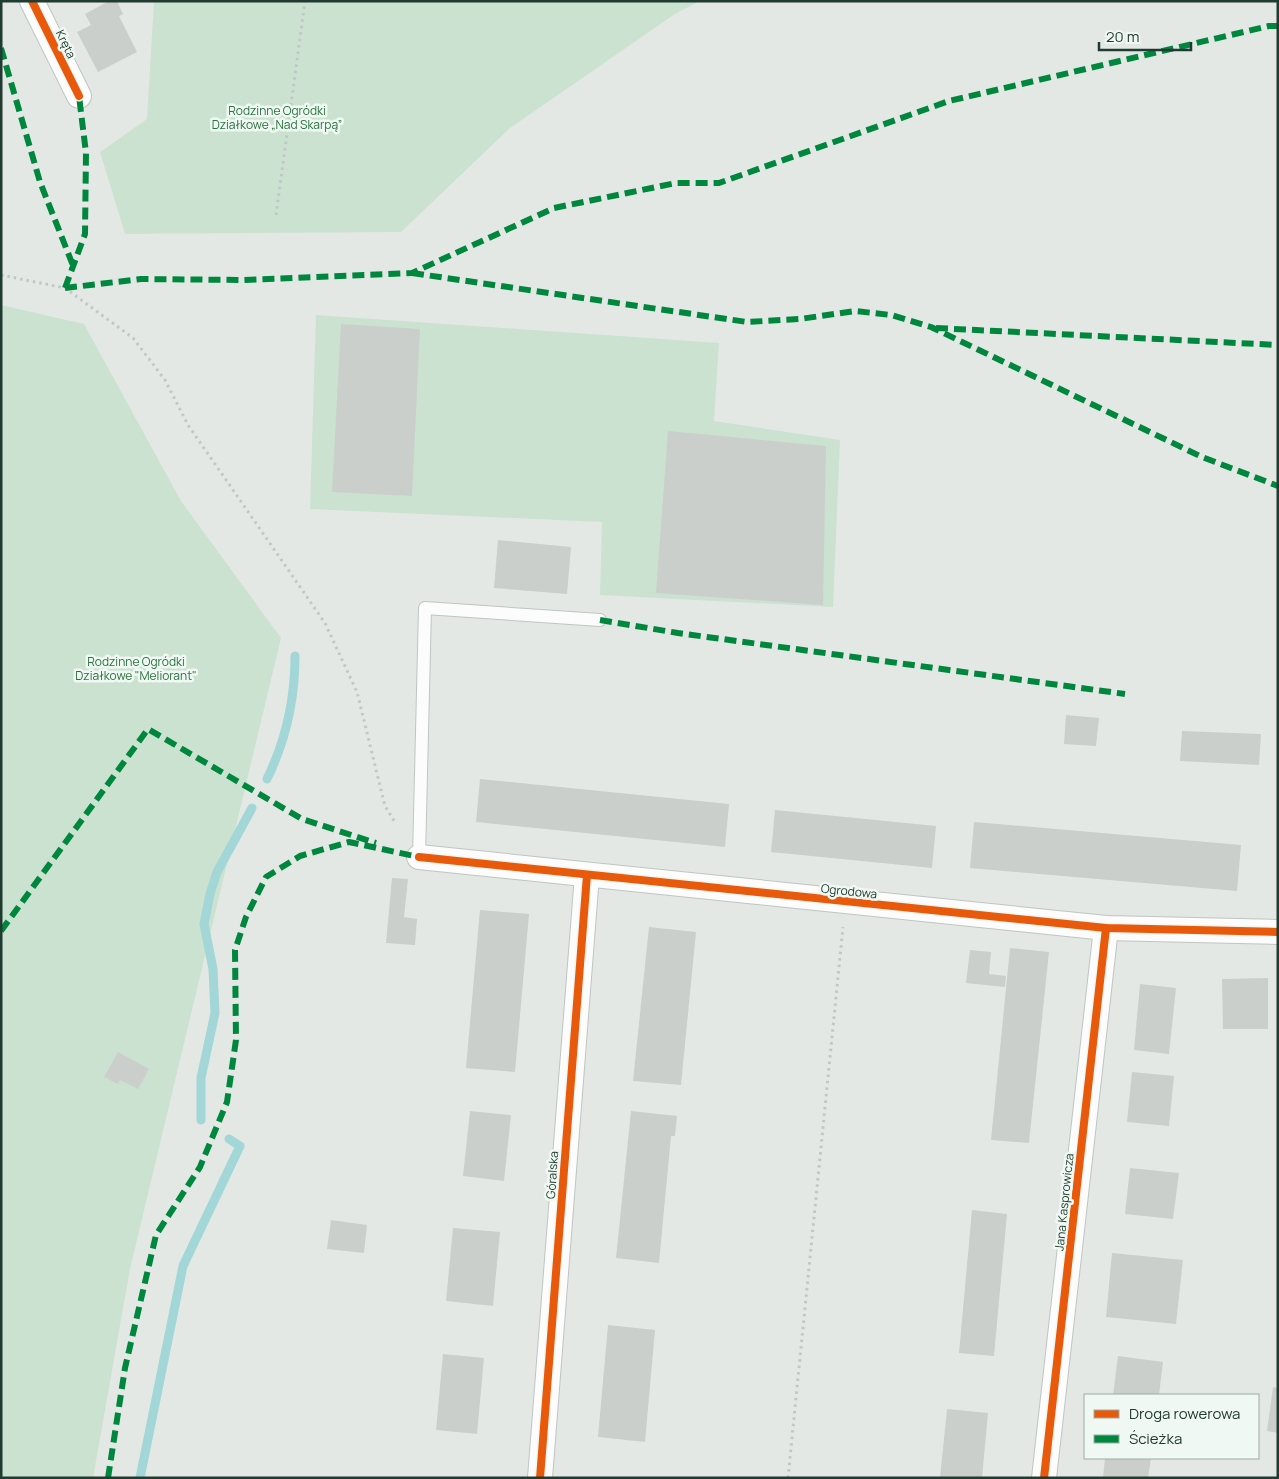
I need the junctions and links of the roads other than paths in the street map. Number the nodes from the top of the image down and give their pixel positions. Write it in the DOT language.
graph roads {
  1 [pos="32,1"];
  2 [pos="79,96"];
  3 [pos="600,620"];
  4 [pos="419,857"];
  5 [pos="587,875"];
  6 [pos="1106,928"];
  7 [pos="1278,932"];
  8 [pos="540,1478"];
  9 [pos="1044,1478"];
  1 -- 2 [label="street, Kręta"];
  3 -- 4 [label="lane"];
  4 -- 5 [label="street, Ogrodowa"];
  5 -- 6 [label="street, Ogrodowa"];
  5 -- 8 [label="street, Góralska"];
  6 -- 7 [label="street, Ogrodowa"];
  6 -- 9 [label="street, Jana Kasprowicza"];
}
